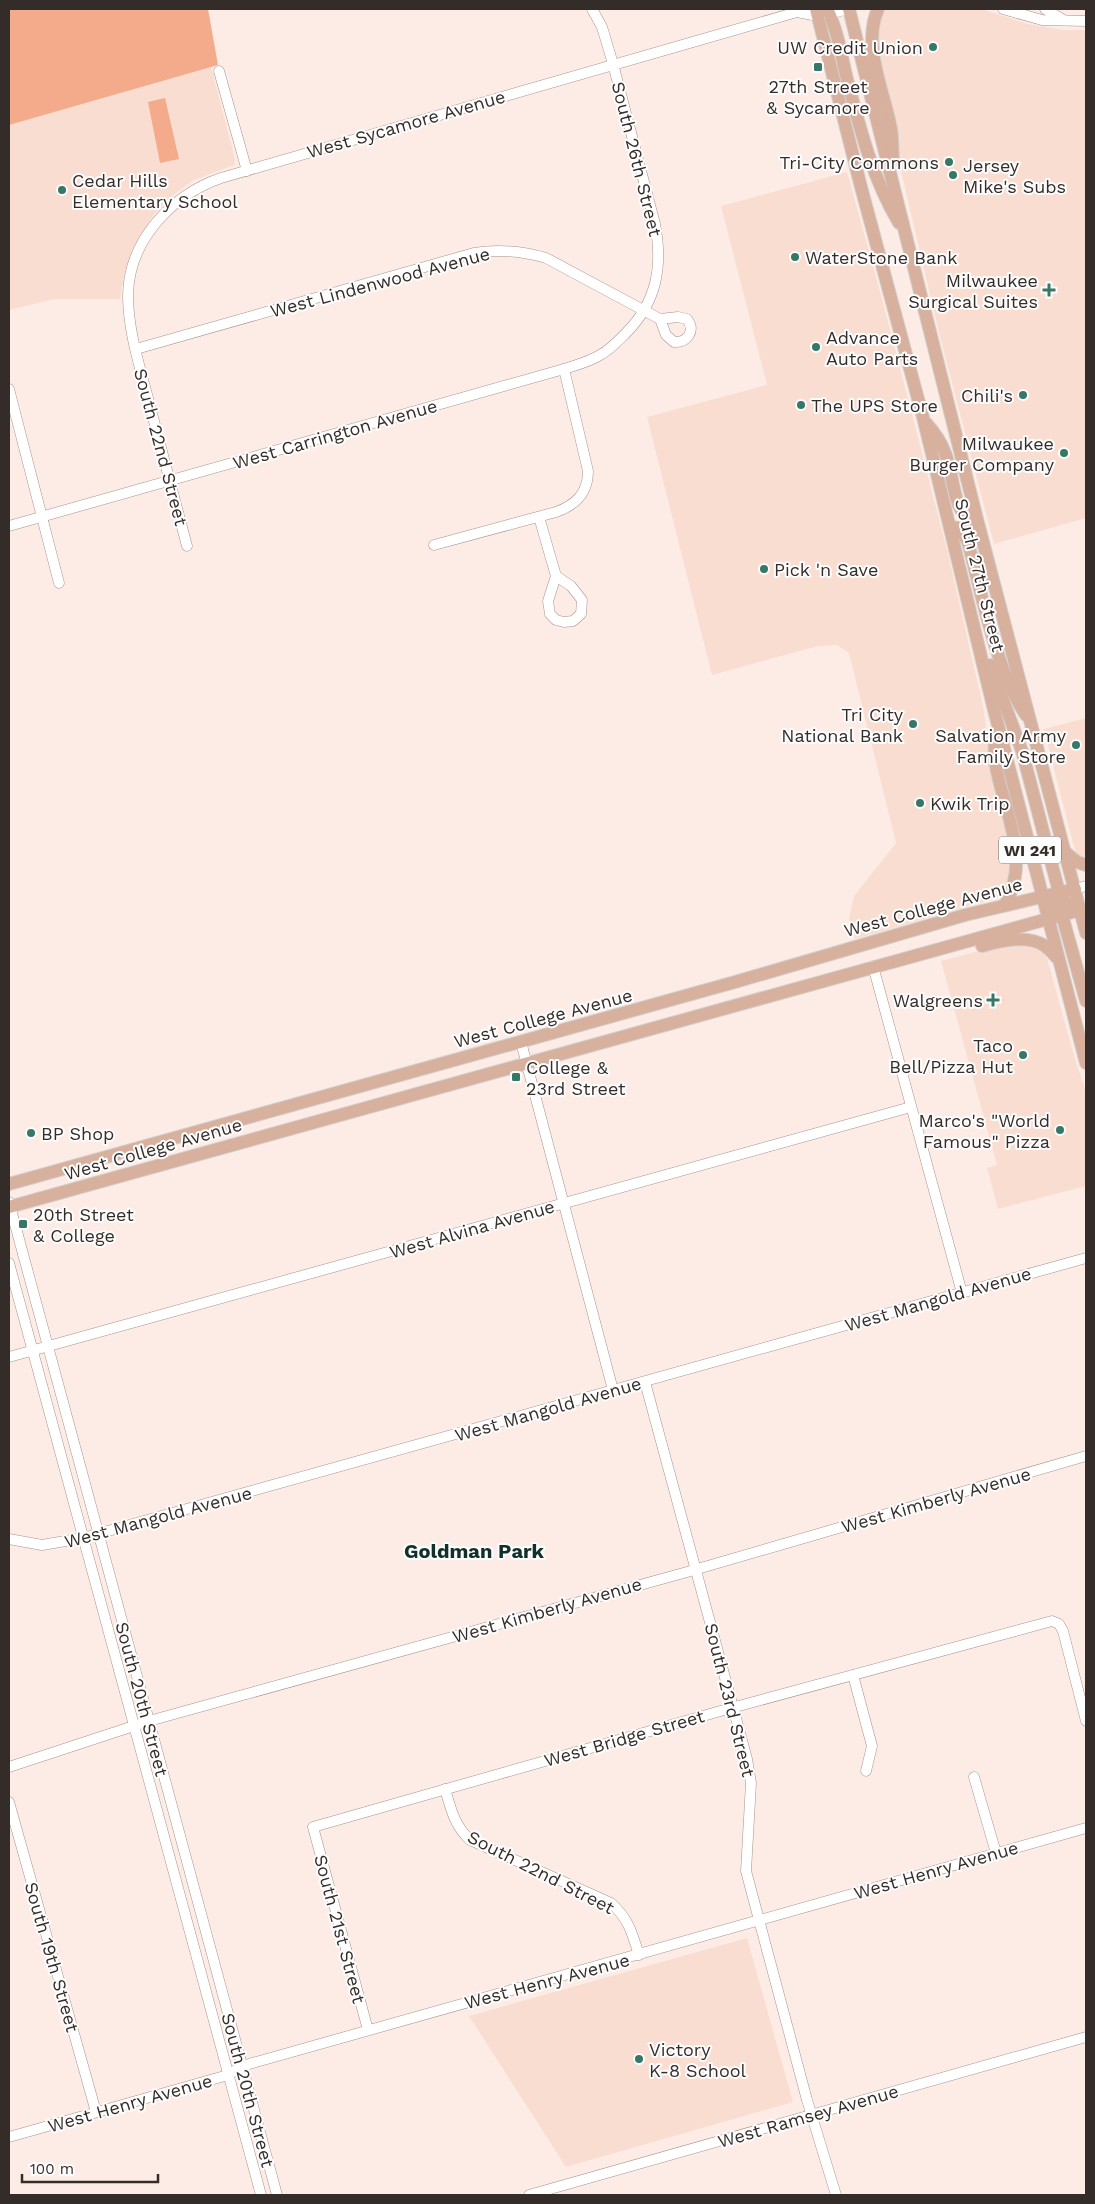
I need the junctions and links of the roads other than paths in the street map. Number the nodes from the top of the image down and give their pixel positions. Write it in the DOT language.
graph roads {
  1 [pos="592,9"];
  2 [pos="849,9"];
  3 [pos="878,9"];
  4 [pos="1003,9"];
  5 [pos="1045,9"];
  6 [pos="799,10"];
  7 [pos="823,11"];
  8 [pos="1062,20"];
  9 [pos="1086,21"];
  10 [pos="613,64"];
  11 [pos="219,71"];
  12 [pos="247,171"];
  13 [pos="895,190"];
  14 [pos="904,231"];
  15 [pos="644,312"];
  16 [pos="660,319"];
  17 [pos="136,349"];
  18 [pos="564,369"];
  19 [pos="9,389"];
  20 [pos="924,421"];
  21 [pos="169,480"];
  22 [pos="539,517"];
  23 [pos="42,518"];
  24 [pos="977,519"];
  25 [pos="9,526"];
  26 [pos="950,527"];
  27 [pos="434,545"];
  28 [pos="187,546"];
  29 [pos="556,576"];
  30 [pos="59,583"];
  31 [pos="976,630"];
  32 [pos="993,706"];
  33 [pos="1032,724"];
  34 [pos="1065,852"];
  35 [pos="1086,865"];
  36 [pos="1080,887"];
  37 [pos="1059,892"];
  38 [pos="1042,896"];
  39 [pos="1005,905"];
  40 [pos="1083,909"];
  41 [pos="1062,915"];
  42 [pos="1047,919"];
  43 [pos="1086,933"];
  44 [pos="1058,959"];
  45 [pos="887,962"];
  46 [pos="873,966"];
  47 [pos="1086,1001"];
  48 [pos="521,1042"];
  49 [pos="526,1063"];
  50 [pos="1086,1063"];
  51 [pos="911,1107"];
  52 [pos="9,1184"];
  53 [pos="563,1203"];
  54 [pos="9,1205"];
  55 [pos="1086,1258"];
  56 [pos="9,1263"];
  57 [pos="962,1292"];
  58 [pos="48,1346"];
  59 [pos="32,1351"];
  60 [pos="9,1358"];
  61 [pos="645,1382"];
  62 [pos="613,1390"];
  63 [pos="1086,1456"];
  64 [pos="98,1534"];
  65 [pos="83,1538"];
  66 [pos="9,1539"];
  67 [pos="696,1569"];
  68 [pos="853,1675"];
  69 [pos="734,1708"];
  70 [pos="149,1721"];
  71 [pos="1086,1721"];
  72 [pos="134,1727"];
  73 [pos="9,1768"];
  74 [pos="866,1771"];
  75 [pos="974,1777"];
  76 [pos="445,1789"];
  77 [pos="9,1802"];
  78 [pos="313,1827"];
  79 [pos="1086,1828"];
  80 [pos="996,1853"];
  81 [pos="758,1921"];
  82 [pos="639,1955"];
  83 [pos="368,2030"];
  84 [pos="1086,2037"];
  85 [pos="242,2066"];
  86 [pos="228,2075"];
  87 [pos="96,2112"];
  88 [pos="812,2115"];
  89 [pos="9,2137"];
  90 [pos="261,2195"];
  91 [pos="276,2195"];
  92 [pos="529,2195"];
  93 [pos="836,2195"];
  1 -- 10 [label="street, South 26th Street"];
  2 -- 7 [label="street"];
  2 -- 13 [label="main road, South 27th Street / WI 241"];
  3 -- 13 [label="main road"];
  4 -- 8 [label="street"];
  5 -- 8 [label="street"];
  6 -- 7 [label="street, West Sycamore Avenue"];
  6 -- 10 [label="street, West Sycamore Avenue"];
  7 -- 14 [label="main road"];
  7 -- 20 [label="main road, South 27th Street / WI 241"];
  8 -- 9 [label="street"];
  10 -- 12 [label="street, West Sycamore Avenue"];
  10 -- 15 [label="street, South 26th Street"];
  11 -- 12 [label="street"];
  12 -- 17 [label="street, West Sycamore Avenue"];
  13 -- 14 [label="main road, South 27th Street / WI 241"];
  14 -- 24 [label="main road, South 27th Street / WI 241"];
  15 -- 16 [label="street, West Lindenwood Avenue"];
  15 -- 17 [label="street, West Lindenwood Avenue"];
  15 -- 18 [label="street, West Carrington Avenue"];
  17 -- 21 [label="street, South 22nd Street"];
  18 -- 21 [label="street, West Carrington Avenue"];
  18 -- 22 [label="street"];
  19 -- 23 [label="street"];
  20 -- 24 [label="main road"];
  20 -- 26 [label="main road, South 27th Street / WI 241"];
  21 -- 23 [label="street, West Carrington Avenue"];
  21 -- 28 [label="street, South 22nd Street"];
  22 -- 27 [label="street"];
  22 -- 29 [label="street"];
  23 -- 25 [label="street, West Carrington Avenue"];
  23 -- 30 [label="street"];
  24 -- 33 [label="main road, South 27th Street / WI 241"];
  26 -- 31 [label="main road, South 27th Street / WI 241"];
  26 -- 33 [label="main road"];
  29 -- 29 [label="street"];
  31 -- 32 [label="main road, South 27th Street / WI 241"];
  31 -- 37 [label="main road"];
  32 -- 38 [label="main road, South 27th Street / WI 241"];
  32 -- 39 [label="main road"];
  33 -- 34 [label="main road, South 27th Street / WI 241"];
  34 -- 35 [label="main road"];
  34 -- 36 [label="main road, South 27th Street / WI 241"];
  36 -- 37 [label="main road, West College Avenue"];
  36 -- 40 [label="main road, South 27th Street / WI 241"];
  37 -- 38 [label="main road, West College Avenue"];
  37 -- 40 [label="main road"];
  38 -- 39 [label="main road, West College Avenue"];
  38 -- 41 [label="main road"];
  38 -- 42 [label="main road, South 27th Street / WI 241"];
  39 -- 48 [label="main road, West College Avenue"];
  40 -- 41 [label="main road, West College Avenue"];
  40 -- 43 [label="main road, South 27th Street / WI 241"];
  41 -- 42 [label="main road, West College Avenue"];
  41 -- 47 [label="main road"];
  42 -- 44 [label="main road, South 27th Street / WI 241"];
  42 -- 45 [label="main road, West College Avenue"];
  44 -- 45 [label="main road"];
  44 -- 50 [label="main road, South 27th Street / WI 241"];
  45 -- 46 [label="main road, West College Avenue"];
  46 -- 49 [label="main road, West College Avenue"];
  46 -- 51 [label="street"];
  48 -- 49 [label="street"];
  48 -- 52 [label="main road, West College Avenue"];
  49 -- 53 [label="street"];
  49 -- 54 [label="main road, West College Avenue"];
  51 -- 53 [label="street, West Alvina Avenue"];
  51 -- 57 [label="street"];
  53 -- 58 [label="street, West Alvina Avenue"];
  53 -- 62 [label="street"];
  54 -- 58 [label="street, South 20th Street"];
  55 -- 57 [label="street, West Mangold Avenue"];
  56 -- 59 [label="street, South 20th Street"];
  57 -- 61 [label="street, West Mangold Avenue"];
  58 -- 59 [label="street, West Alvina Avenue"];
  58 -- 64 [label="street, South 20th Street"];
  59 -- 60 [label="street, West Alvina Avenue"];
  59 -- 65 [label="street, South 20th Street"];
  61 -- 62 [label="street, West Mangold Avenue"];
  61 -- 67 [label="street, South 23rd Street"];
  62 -- 64 [label="street, West Mangold Avenue"];
  63 -- 67 [label="street, West Kimberly Avenue"];
  64 -- 65 [label="street, West Mangold Avenue"];
  64 -- 70 [label="street, South 20th Street"];
  65 -- 66 [label="street, West Mangold Avenue"];
  65 -- 72 [label="street, South 20th Street"];
  67 -- 69 [label="street, South 23rd Street"];
  67 -- 70 [label="street, West Kimberly Avenue"];
  68 -- 69 [label="street, West Bridge Street"];
  68 -- 71 [label="street, West Bridge Street"];
  68 -- 74 [label="street"];
  69 -- 76 [label="street, West Bridge Street"];
  69 -- 81 [label="street, South 23rd Street"];
  70 -- 72 [label="street, West Kimberly Avenue"];
  70 -- 85 [label="street, South 20th Street"];
  72 -- 73 [label="street, West Kimberly Avenue"];
  72 -- 86 [label="street, South 20th Street"];
  75 -- 80 [label="street"];
  76 -- 78 [label="street, West Bridge Street"];
  76 -- 82 [label="street, South 22nd Street"];
  77 -- 87 [label="street, South 19th Street"];
  78 -- 83 [label="street, South 21st Street"];
  79 -- 80 [label="street, West Henry Avenue"];
  80 -- 81 [label="street, West Henry Avenue"];
  81 -- 82 [label="street, West Henry Avenue"];
  81 -- 88 [label="street, South 23rd Street"];
  82 -- 83 [label="street, West Henry Avenue"];
  83 -- 85 [label="street, West Henry Avenue"];
  84 -- 88 [label="street, West Ramsey Avenue"];
  85 -- 86 [label="street, West Henry Avenue"];
  85 -- 91 [label="street, South 20th Street"];
  86 -- 87 [label="street, West Henry Avenue"];
  86 -- 90 [label="street, South 20th Street"];
  87 -- 89 [label="street, West Henry Avenue"];
  88 -- 92 [label="street, West Ramsey Avenue"];
  88 -- 93 [label="street, South 23rd Street"];
}
